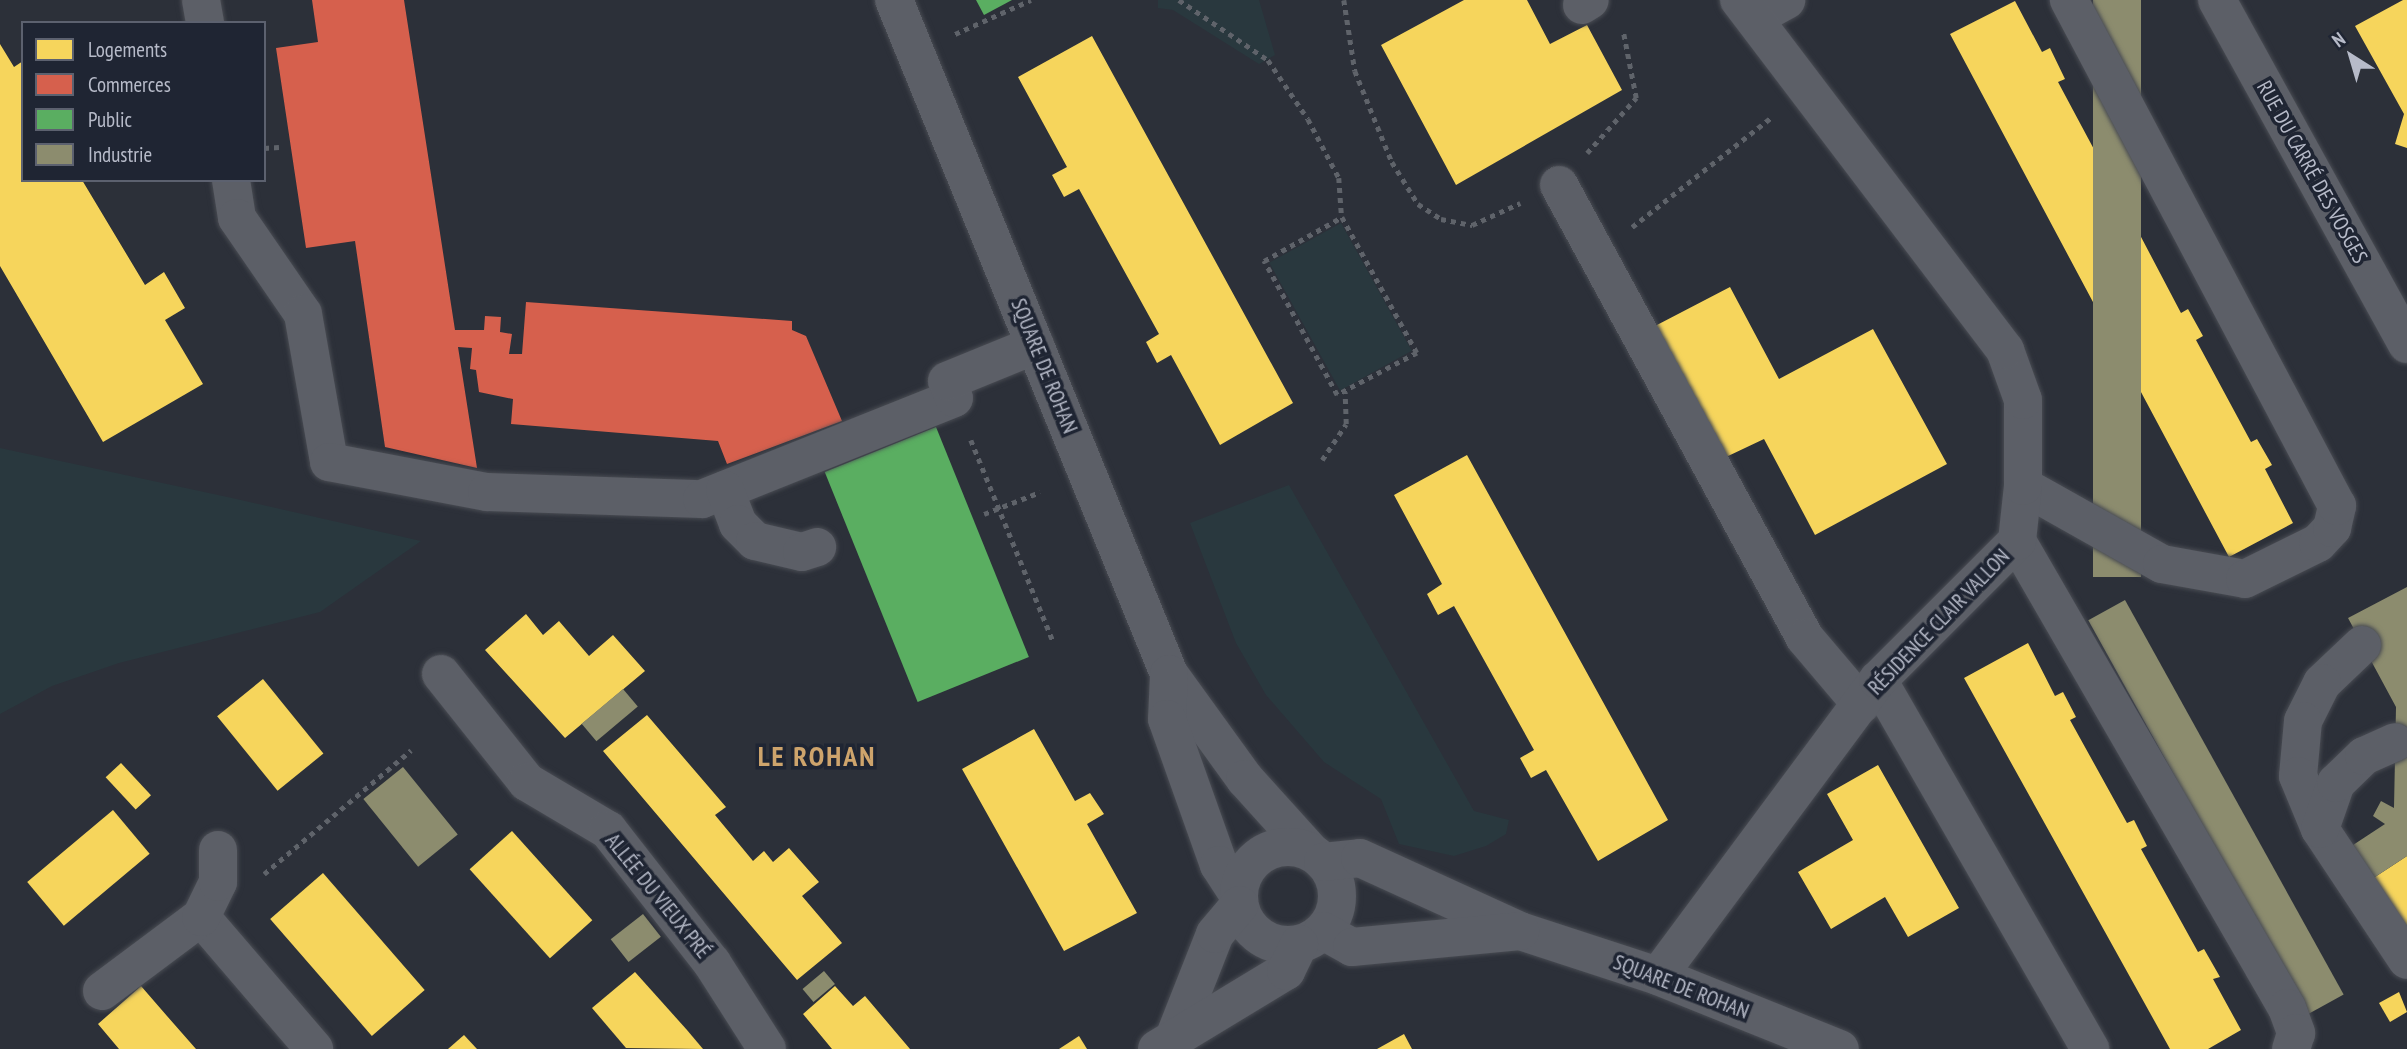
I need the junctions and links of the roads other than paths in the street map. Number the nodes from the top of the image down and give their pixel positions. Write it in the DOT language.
graph roads {
  1 [pos="201,0"];
  2 [pos="894,0"];
  3 [pos="1786,0"];
  4 [pos="2069,0"];
  5 [pos="2217,0"];
  6 [pos="1746,9"];
  7 [pos="205,21"];
  8 [pos="232,182"];
  9 [pos="1559,185"];
  10 [pos="2407,344"];
  11 [pos="1035,345"];
  12 [pos="2023,486"];
  13 [pos="725,490"];
  14 [pos="2017,541"];
  15 [pos="817,547"];
  16 [pos="2362,645"];
  17 [pos="440,674"];
  18 [pos="1169,674"];
  19 [pos="1869,692"];
  20 [pos="2395,742"];
  21 [pos="2320,829"];
  22 [pos="1317,857"];
  23 [pos="218,866"];
  24 [pos="1239,899"];
  25 [pos="201,917"];
  26 [pos="1520,931"];
  27 [pos="1311,938"];
  28 [pos="2407,960"];
  29 [pos="1658,975"];
  30 [pos="102,991"];
  31 [pos="1167,1041"];
  32 [pos="314,1049"];
  33 [pos="767,1049"];
  34 [pos="1840,1049"];
  35 [pos="2090,1049"];
  36 [pos="2291,1049"];
  1 -- 7 [label="street"];
  2 -- 11 [label="street, SQUARE DE ROHAN"];
  3 -- 6 [label="street"];
  4 -- 12 [label="street"];
  5 -- 10 [label="street, RUE DU CARRÉ DES VOSGES"];
  6 -- 12 [label="street, RÉSIDENCE CLAIR VALLON"];
  8 -- 13 [label="street"];
  9 -- 19 [label="street"];
  11 -- 13 [label="street"];
  11 -- 18 [label="street, SQUARE DE ROHAN"];
  12 -- 14 [label="street, RÉSIDENCE CLAIR VALLON"];
  13 -- 15 [label="street"];
  14 -- 19 [label="street, RÉSIDENCE CLAIR VALLON"];
  14 -- 36 [label="street"];
  16 -- 21 [label="street"];
  17 -- 33 [label="street, ALLÉE DU VIEUX PRÉ"];
  18 -- 22 [label="street, SQUARE DE ROHAN"];
  18 -- 24 [label="street, SQUARE DE ROHAN"];
  19 -- 29 [label="street, RÉSIDENCE CLAIR VALLON"];
  19 -- 35 [label="street"];
  20 -- 21 [label="street"];
  21 -- 28 [label="street"];
  22 -- 24 [label="street"];
  22 -- 26 [label="street, SQUARE DE ROHAN"];
  22 -- 27 [label="street"];
  23 -- 25 [label="street"];
  24 -- 27 [label="street"];
  24 -- 31 [label="street"];
  25 -- 30 [label="street"];
  25 -- 32 [label="street"];
  26 -- 27 [label="street, SQUARE DE ROHAN"];
  26 -- 29 [label="street, SQUARE DE ROHAN"];
  27 -- 31 [label="street"];
  29 -- 34 [label="street, SQUARE DE ROHAN"];
}
